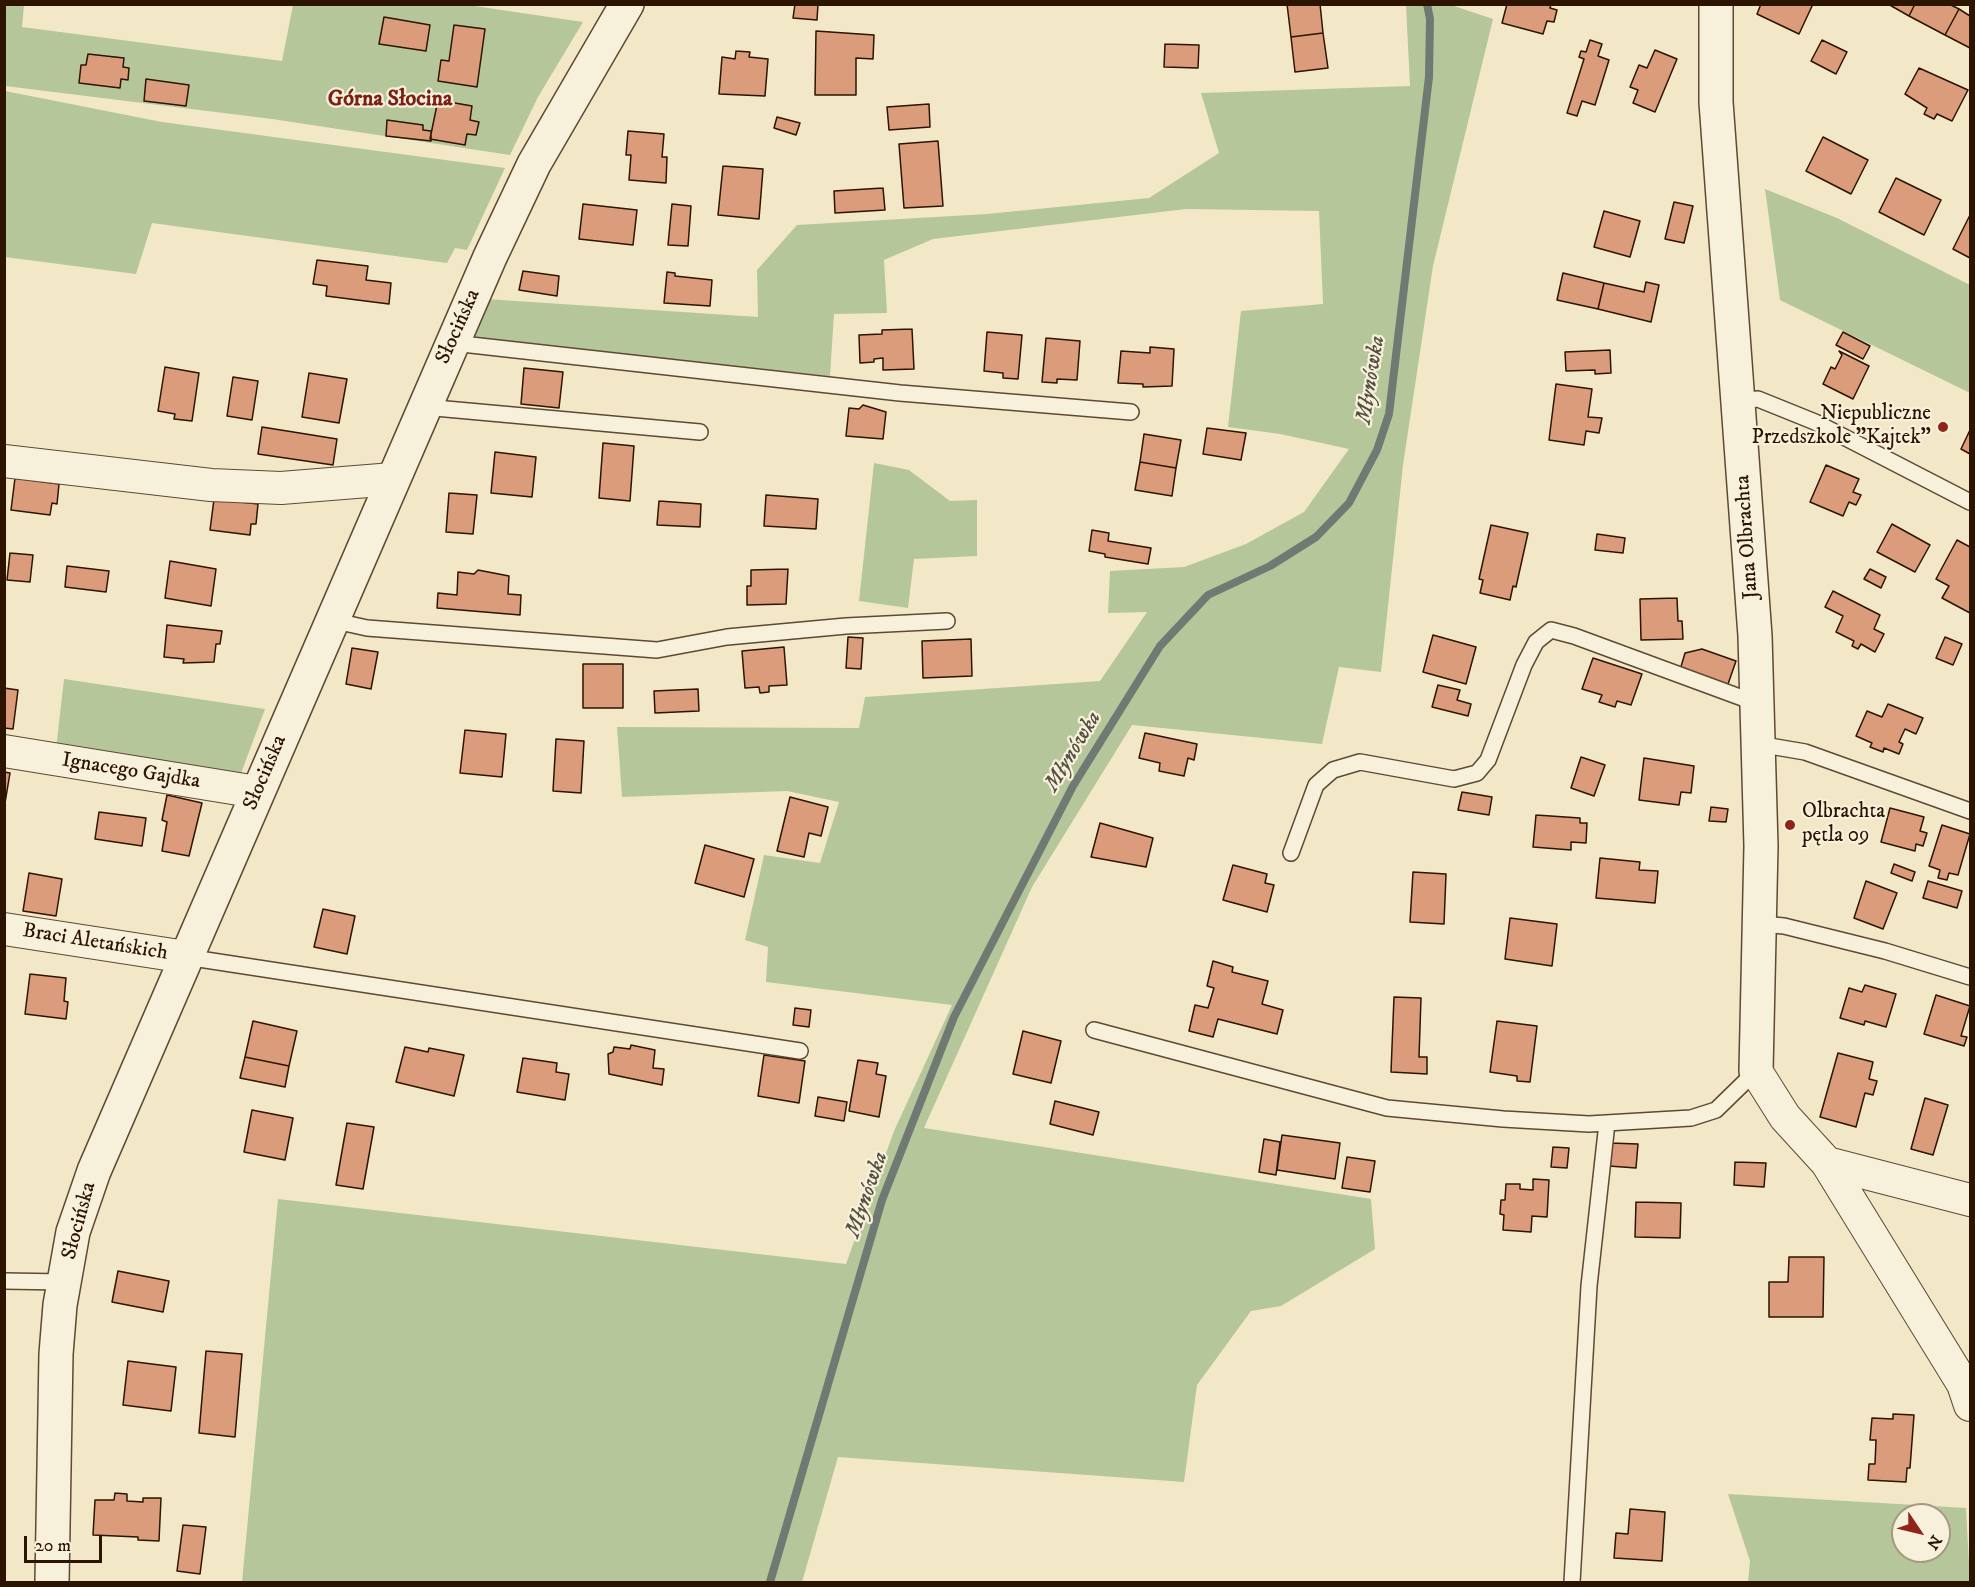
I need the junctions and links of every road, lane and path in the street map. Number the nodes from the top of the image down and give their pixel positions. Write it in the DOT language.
graph roads {
  1 [pos="627,4"];
  2 [pos="1716,4"];
  3 [pos="453,343"];
  4 [pos="1738,401"];
  5 [pos="424,408"];
  6 [pos="1131,412"];
  7 [pos="700,432"];
  8 [pos="4,461"];
  9 [pos="393,479"];
  10 [pos="1971,502"];
  11 [pos="331,621"];
  12 [pos="947,621"];
  13 [pos="1756,703"];
  14 [pos="1758,744"];
  15 [pos="4,751"];
  16 [pos="257,792"];
  17 [pos="1971,811"];
  18 [pos="1291,853"];
  19 [pos="1761,924"];
  20 [pos="4,929"];
  21 [pos="186,957"];
  22 [pos="1971,977"];
  23 [pos="1094,1030"];
  24 [pos="800,1051"];
  25 [pos="1756,1071"];
  26 [pos="1606,1123"];
  27 [pos="1827,1162"];
  28 [pos="1971,1200"];
  29 [pos="4,1281"];
  30 [pos="64,1282"];
  31 [pos="1971,1405"];
  32 [pos="52,1582"];
  33 [pos="1572,1582"];
  1 -- 3 [label="street, Słocińska"];
  2 -- 4 [label="street, Jana Olbrachta"];
  3 -- 5 [label="street, Słocińska"];
  3 -- 6 [label="lane"];
  4 -- 10 [label="lane"];
  4 -- 13 [label="street, Jana Olbrachta"];
  5 -- 7 [label="lane"];
  5 -- 9 [label="street, Słocińska"];
  8 -- 9 [label="street"];
  9 -- 11 [label="street, Słocińska"];
  11 -- 12 [label="lane"];
  11 -- 16 [label="street, Słocińska"];
  13 -- 14 [label="street, Jana Olbrachta"];
  13 -- 18 [label="lane"];
  14 -- 17 [label="lane"];
  14 -- 19 [label="street, Jana Olbrachta"];
  15 -- 16 [label="street, Ignacego Gajdka"];
  16 -- 21 [label="street, Słocińska"];
  19 -- 22 [label="lane"];
  19 -- 25 [label="street, Jana Olbrachta"];
  20 -- 21 [label="street, Braci Aletańskich"];
  21 -- 24 [label="lane"];
  21 -- 30 [label="street, Słocińska"];
  23 -- 26 [label="lane"];
  25 -- 26 [label="lane"];
  25 -- 27 [label="street"];
  26 -- 33 [label="lane"];
  27 -- 28 [label="street"];
  27 -- 31 [label="street"];
  29 -- 30 [label="lane"];
  30 -- 32 [label="street, Słocińska"];
}
